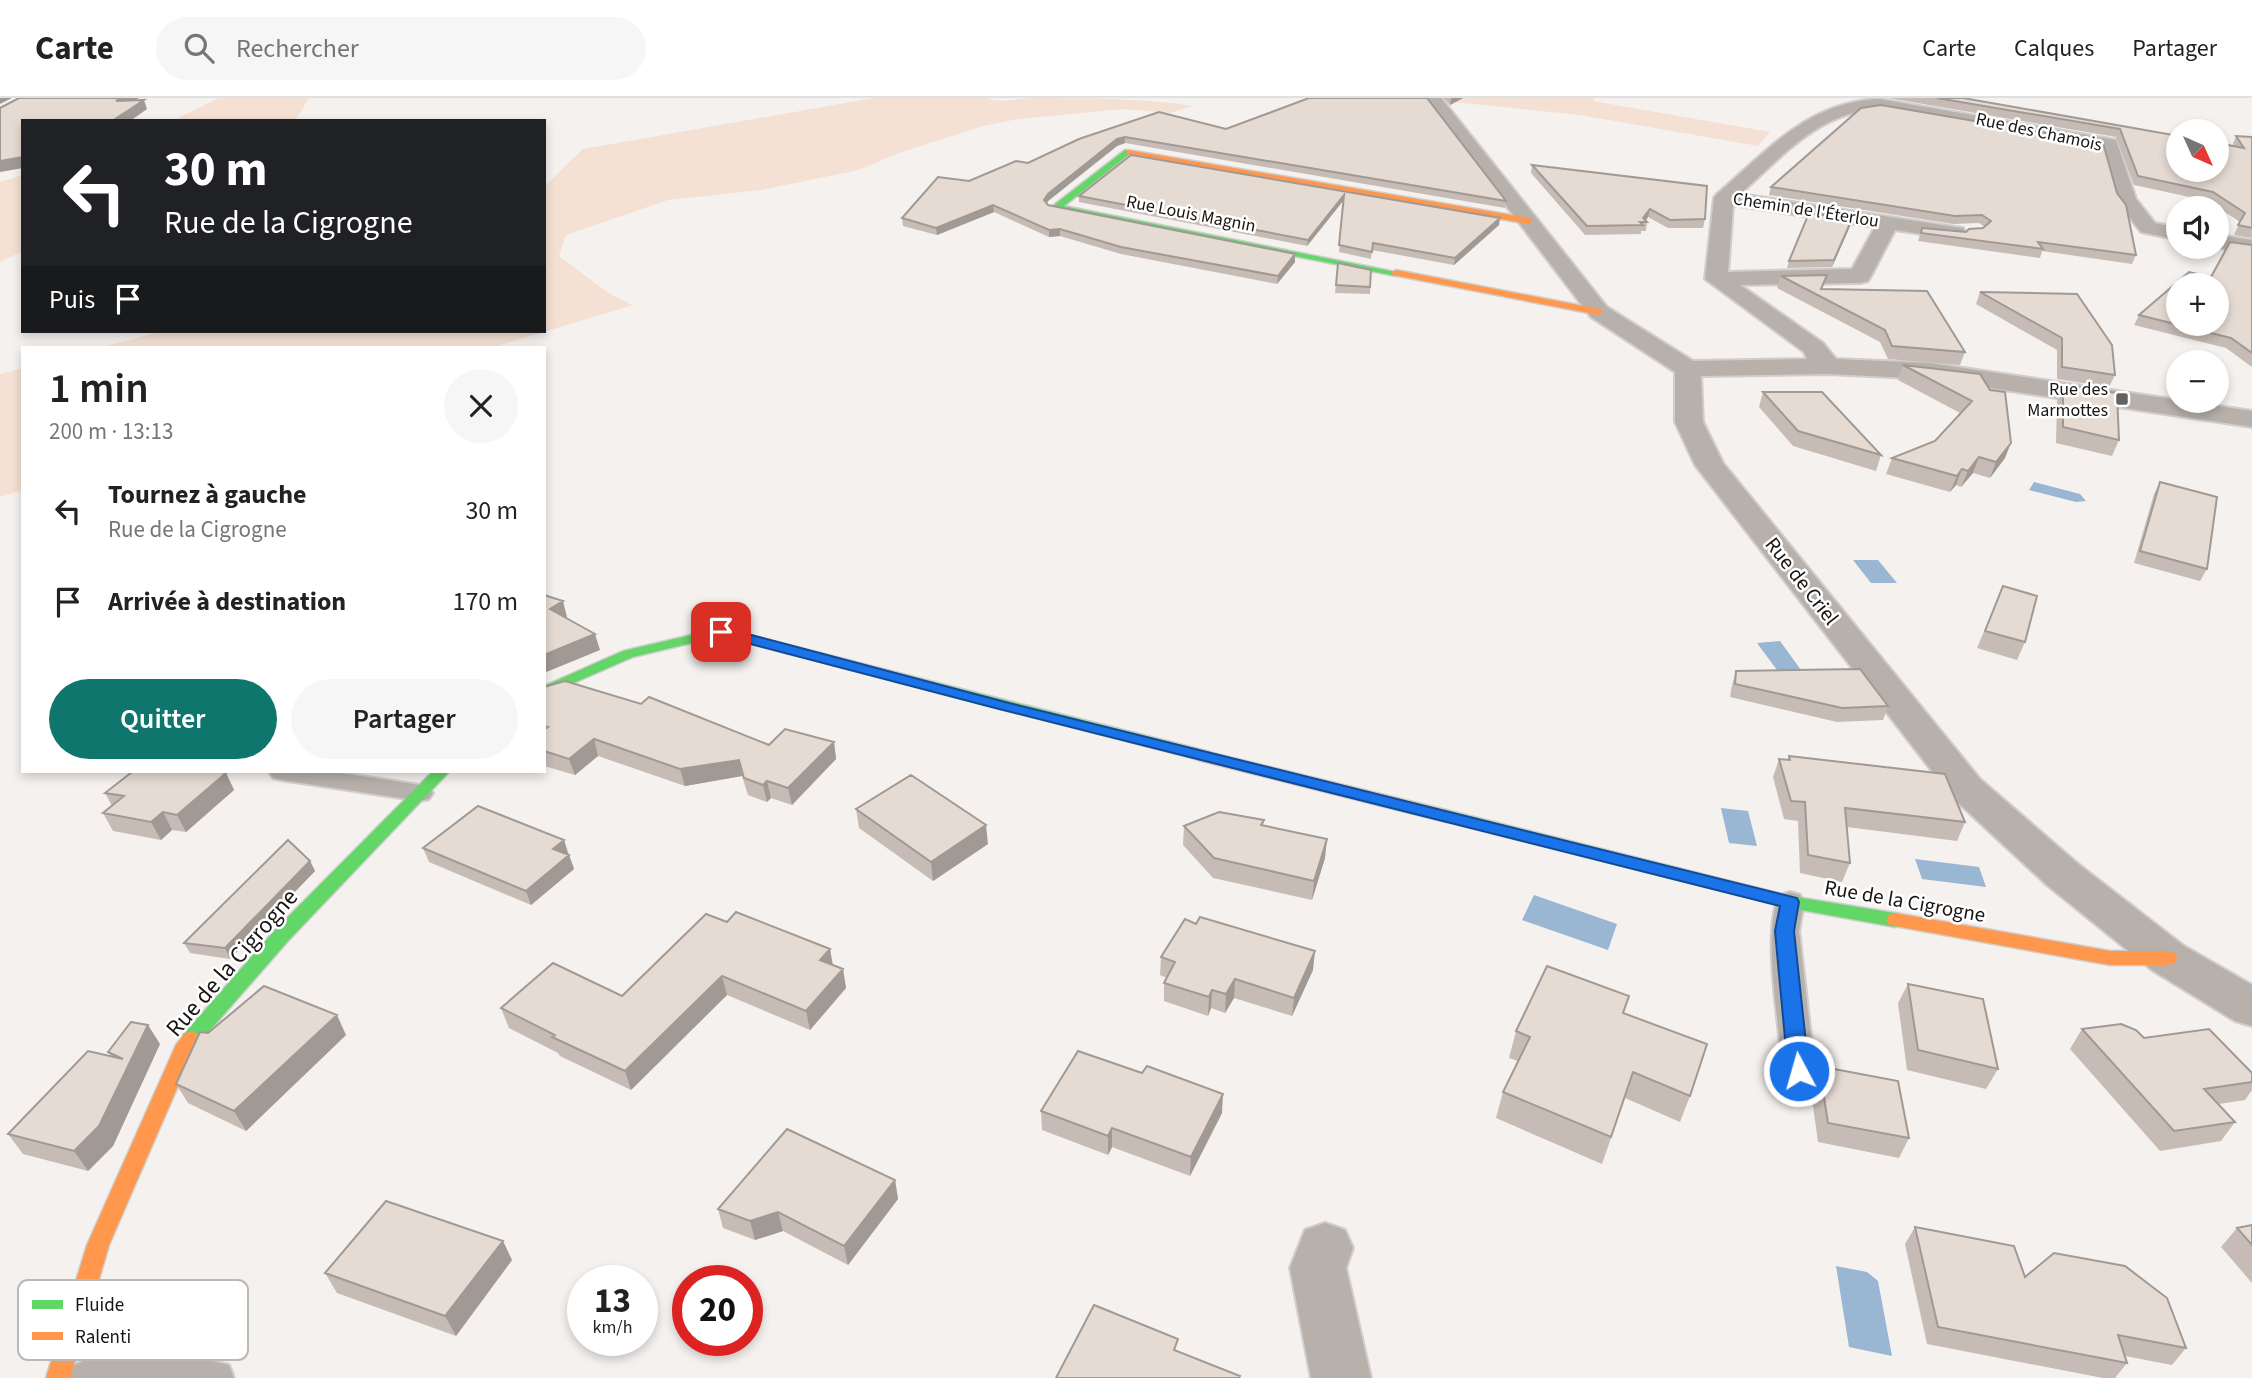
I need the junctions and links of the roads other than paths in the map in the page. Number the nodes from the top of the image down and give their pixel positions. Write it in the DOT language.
graph roads {
  1 [pos="1432,98"];
  2 [pos="1724,198"];
  3 [pos="1529,221"];
  4 [pos="1888,223"];
  5 [pos="1961,231"];
  6 [pos="2166,231"];
  7 [pos="2229,243"];
  8 [pos="2252,247"];
  9 [pos="1717,279"];
  10 [pos="1599,312"];
  11 [pos="1829,366"];
  12 [pos="1688,369"];
  13 [pos="2252,419"];
  14 [pos="546,691"];
  15 [pos="289,773"];
  16 [pos="440,773"];
  17 [pos="420,793"];
  18 [pos="1790,902"];
  19 [pos="2168,958"];
  20 [pos="2252,1008"];
  21 [pos="1813,1077"];
  22 [pos="1325,1248"];
  23 [pos="87,1280"];
  24 [pos="63,1360"];
  25 [pos="58,1378"];
  26 [pos="88,1378"];
  27 [pos="215,1378"];
  28 [pos="1341,1378"];
  1 -- 3 [label="street"];
  2 -- 4 [label="street, Chemin de l'Éterlou"];
  2 -- 6 [label="street, Rue des Chamois"];
  2 -- 9 [label="street"];
  3 -- 10 [label="street"];
  3 -- 10 [label="street, Rue Louis Magnin"];
  4 -- 5 [label="street, Chemin de l'Éterlou"];
  4 -- 9 [label="street, Chemin de l'Éterlou"];
  7 -- 8 [label="street"];
  9 -- 11 [label="street"];
  10 -- 12 [label="street"];
  11 -- 12 [label="street"];
  11 -- 13 [label="street"];
  12 -- 19 [label="street, Rue de Criel"];
  14 -- 18 [label="street, Rue de la Cigrogne"];
  15 -- 17 [label="lane"];
  16 -- 17 [label="street, Rue de la Cigrogne"];
  17 -- 23 [label="street, Rue de la Cigrogne"];
  18 -- 19 [label="street, Rue de la Cigrogne"];
  18 -- 21 [label="lane"];
  19 -- 20 [label="street, Rue de Criel"];
  22 -- 28 [label="street"];
  24 -- 25 [label="street, Rue de la Cigrogne"];
  26 -- 27 [label="lane"];
}
